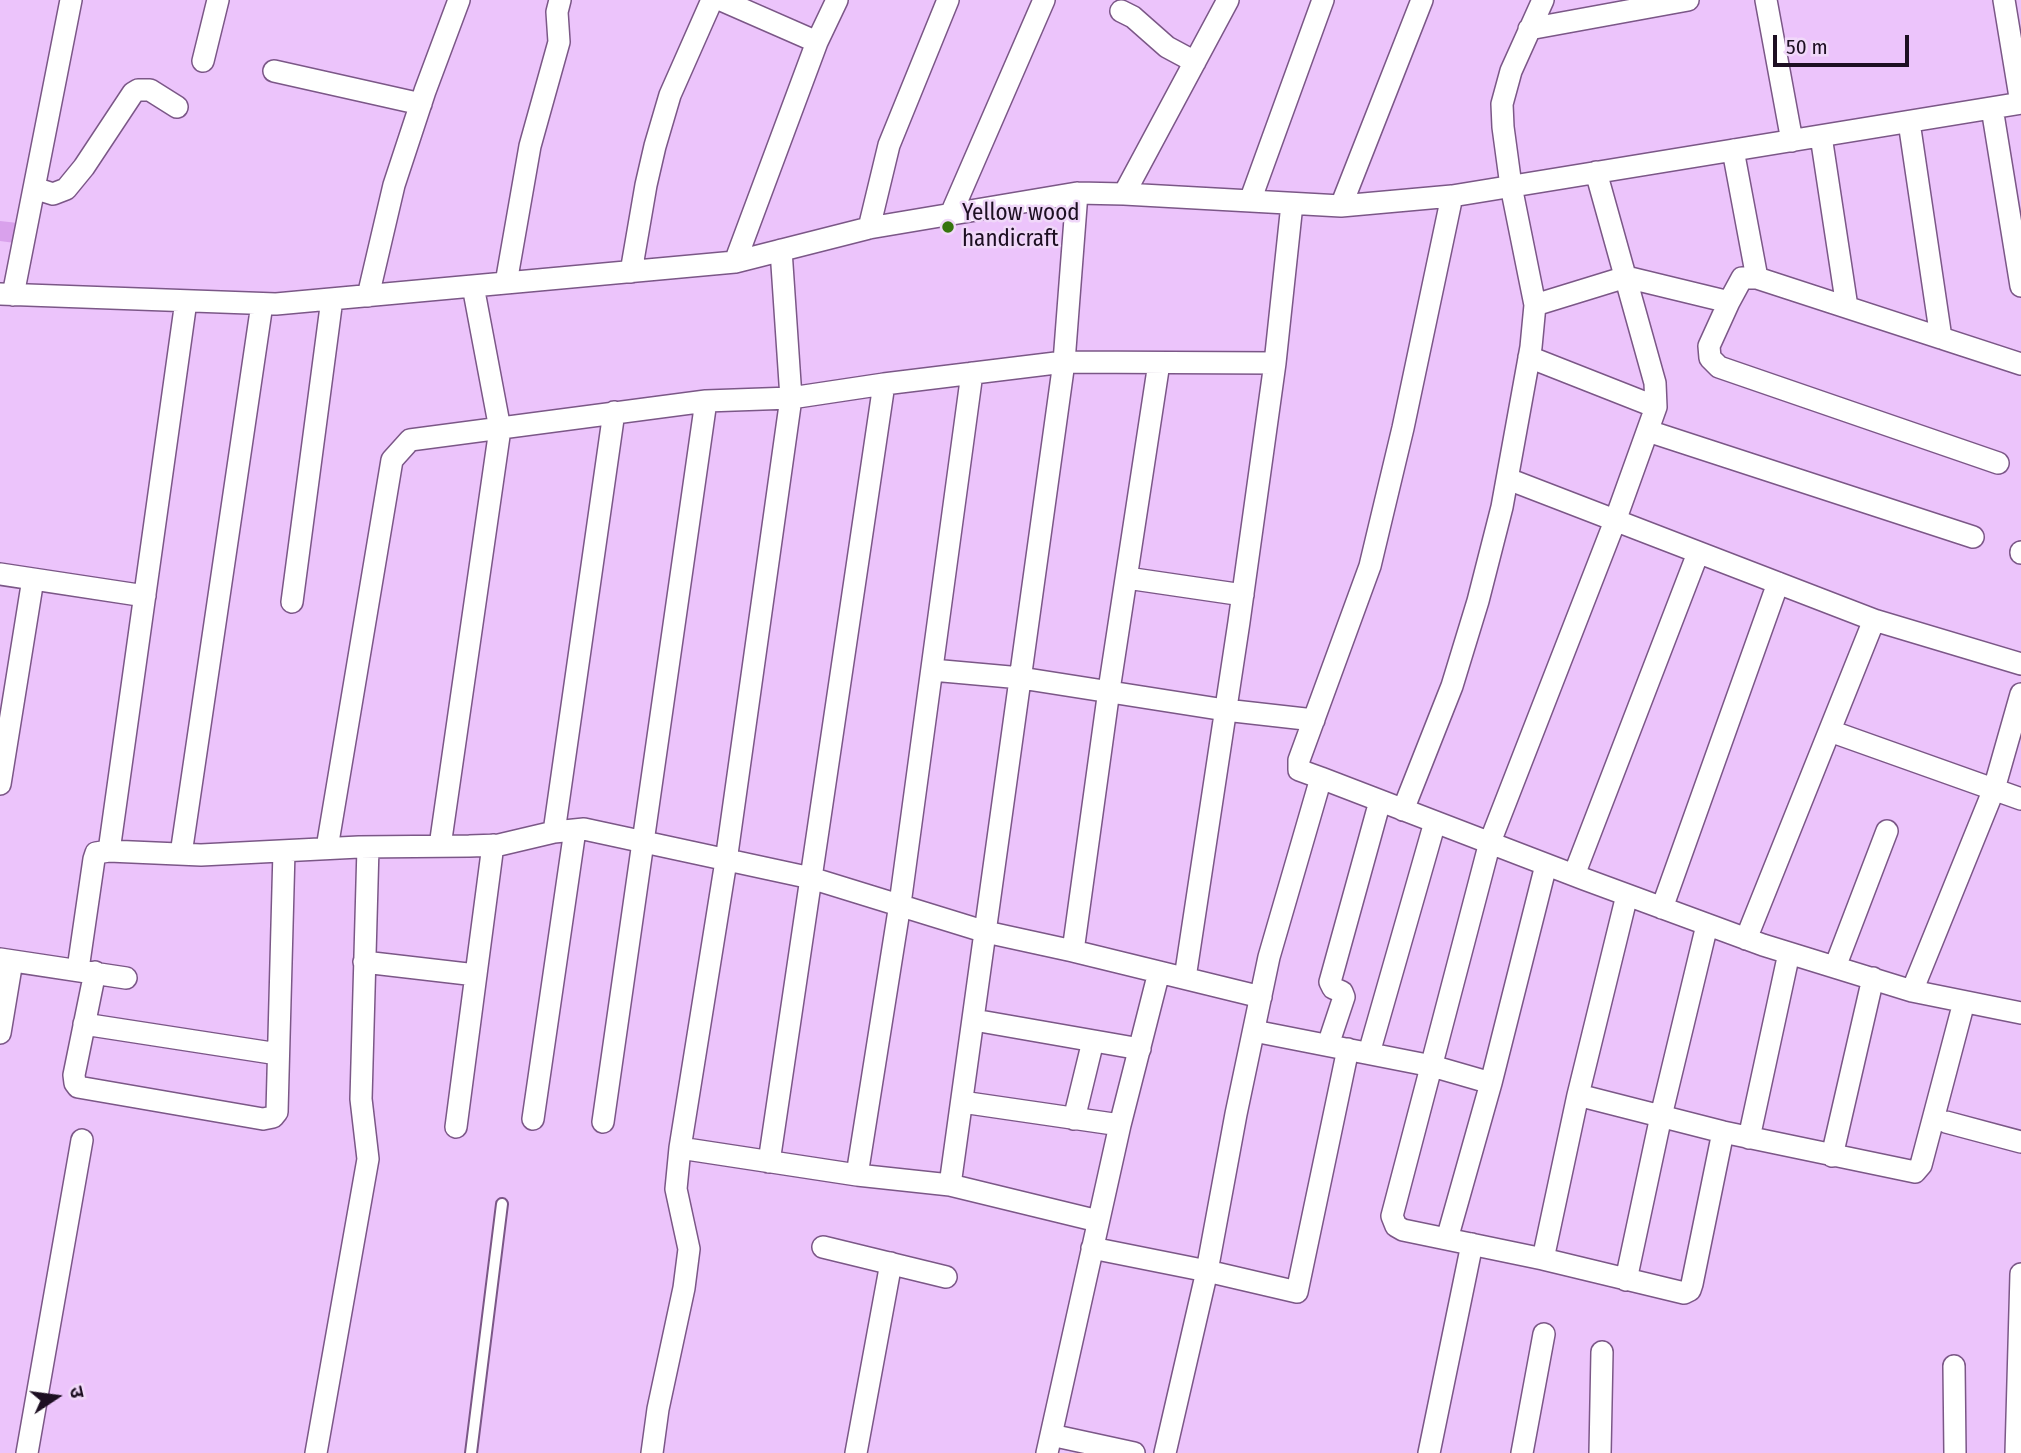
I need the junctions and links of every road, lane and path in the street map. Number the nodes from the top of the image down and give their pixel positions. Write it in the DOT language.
graph roads {
  1 [pos="71,0"];
  2 [pos="218,0"];
  3 [pos="459,0"];
  4 [pos="560,0"];
  5 [pos="712,0"];
  6 [pos="721,0"];
  7 [pos="837,0"];
  8 [pos="948,0"];
  9 [pos="1044,0"];
  10 [pos="1228,0"];
  11 [pos="1323,0"];
  12 [pos="1422,0"];
  13 [pos="1543,0"];
  14 [pos="1688,0"];
  15 [pos="1766,0"];
  16 [pos="2004,0"];
  17 [pos="1121,11"];
  18 [pos="1529,29"];
  19 [pos="817,42"];
  20 [pos="203,61"];
  21 [pos="1195,62"];
  22 [pos="274,71"];
  23 [pos="2021,103"];
  24 [pos="421,104"];
  25 [pos="177,107"];
  26 [pos="1992,108"];
  27 [pos="1909,122"];
  28 [pos="1821,136"];
  29 [pos="1792,141"];
  30 [pos="1733,150"];
  31 [pos="1597,172"];
  32 [pos="1511,187"];
  33 [pos="34,188"];
  34 [pos="1077,194"];
  35 [pos="1124,194"];
  36 [pos="1452,196"];
  37 [pos="1250,201"];
  38 [pos="1292,204"];
  39 [pos="1341,206"];
  40 [pos="951,214"];
  41 [pos="869,228"];
  42 [pos="781,250"];
  43 [pos="735,262"];
  44 [pos="631,272"];
  45 [pos="1626,278"];
  46 [pos="1757,278"];
  47 [pos="506,283"];
  48 [pos="473,286"];
  49 [pos="2021,286"];
  50 [pos="7,294"];
  51 [pos="368,296"];
  52 [pos="332,299"];
  53 [pos="186,301"];
  54 [pos="1729,302"];
  55 [pos="262,304"];
  56 [pos="1535,305"];
  57 [pos="1847,307"];
  58 [pos="1941,338"];
  59 [pos="1530,357"];
  60 [pos="1065,362"];
  61 [pos="1160,363"];
  62 [pos="1275,363"];
  63 [pos="2021,364"];
  64 [pos="972,373"];
  65 [pos="884,384"];
  66 [pos="791,398"];
  67 [pos="706,401"];
  68 [pos="1656,407"];
  69 [pos="614,412"];
  70 [pos="500,429"];
  71 [pos="1648,431"];
  72 [pos="1998,463"];
  73 [pos="1508,479"];
  74 [pos="1615,521"];
  75 [pos="1973,537"];
  76 [pos="1698,553"];
  77 [pos="0,574"];
  78 [pos="1127,578"];
  79 [pos="33,579"];
  80 [pos="1778,583"];
  81 [pos="1243,595"];
  82 [pos="145,596"];
  83 [pos="292,602"];
  84 [pos="1874,620"];
  85 [pos="2021,664"];
  86 [pos="932,670"];
  87 [pos="1021,678"];
  88 [pos="1109,690"];
  89 [pos="2021,694"];
  90 [pos="1225,710"];
  91 [pos="1314,720"];
  92 [pos="1830,731"];
  93 [pos="1321,778"];
  94 [pos="0,784"];
  95 [pos="1994,789"];
  96 [pos="2021,799"];
  97 [pos="1380,801"];
  98 [pos="1403,810"];
  99 [pos="1435,822"];
  100 [pos="564,831"];
  101 [pos="1887,831"];
  102 [pos="1490,842"];
  103 [pos="644,843"];
  104 [pos="493,845"];
  105 [pos="440,846"];
  106 [pos="368,847"];
  107 [pos="327,848"];
  108 [pos="284,850"];
  109 [pos="109,851"];
  110 [pos="181,854"];
  111 [pos="726,861"];
  112 [pos="1546,864"];
  113 [pos="1574,875"];
  114 [pos="811,878"];
  115 [pos="1627,895"];
  116 [pos="900,904"];
  117 [pos="1662,908"];
  118 [pos="1707,925"];
  119 [pos="986,932"];
  120 [pos="1746,939"];
  121 [pos="1073,951"];
  122 [pos="1789,953"];
  123 [pos="6,960"];
  124 [pos="364,962"];
  125 [pos="1835,967"];
  126 [pos="86,971"];
  127 [pos="1159,972"];
  128 [pos="476,975"];
  129 [pos="126,978"];
  130 [pos="1185,978"];
  131 [pos="1873,978"];
  132 [pos="1913,991"];
  133 [pos="1261,997"];
  134 [pos="1964,1002"];
  135 [pos="2021,1013"];
  136 [pos="974,1020"];
  137 [pos="84,1024"];
  138 [pos="1254,1031"];
  139 [pos="0,1033"];
  140 [pos="1093,1041"];
  141 [pos="1140,1049"];
  142 [pos="1348,1049"];
  143 [pos="278,1054"];
  144 [pos="1432,1066"];
  145 [pos="1491,1083"];
  146 [pos="1578,1095"];
  147 [pos="962,1102"];
  148 [pos="1661,1116"];
  149 [pos="533,1119"];
  150 [pos="1074,1119"];
  151 [pos="603,1122"];
  152 [pos="1947,1122"];
  153 [pos="1120,1125"];
  154 [pos="456,1127"];
  155 [pos="1723,1132"];
  156 [pos="1748,1138"];
  157 [pos="82,1140"];
  158 [pos="2021,1142"];
  159 [pos="680,1148"];
  160 [pos="1832,1156"];
  161 [pos="769,1162"];
  162 [pos="857,1175"];
  163 [pos="950,1185"];
  164 [pos="502,1204"];
  165 [pos="1098,1221"];
  166 [pos="1447,1239"];
  167 [pos="1472,1244"];
  168 [pos="823,1247"];
  169 [pos="1092,1248"];
  170 [pos="1543,1259"];
  171 [pos="891,1263"];
  172 [pos="1207,1271"];
  173 [pos="2021,1274"];
  174 [pos="946,1277"];
  175 [pos="1626,1280"];
  176 [pos="1544,1334"];
  177 [pos="1602,1352"];
  178 [pos="1954,1366"];
  179 [pos="1049,1444"];
  180 [pos="27,1453"];
  181 [pos="316,1453"];
  182 [pos="471,1453"];
  183 [pos="652,1453"];
  184 [pos="856,1453"];
  185 [pos="1134,1453"];
  186 [pos="1165,1453"];
  187 [pos="1429,1453"];
  188 [pos="1522,1453"];
  189 [pos="1600,1453"];
  190 [pos="1955,1453"];
  191 [pos="2016,1453"];
  1 -- 33 [label="street"];
  2 -- 20 [label="street"];
  3 -- 24 [label="street"];
  4 -- 47 [label="street"];
  5 -- 44 [label="street"];
  6 -- 19 [label="street"];
  7 -- 19 [label="street"];
  8 -- 41 [label="street"];
  9 -- 40 [label="street"];
  10 -- 21 [label="street"];
  11 -- 37 [label="street"];
  12 -- 39 [label="street"];
  13 -- 18 [label="street"];
  14 -- 18 [label="street"];
  15 -- 29 [label="street"];
  16 -- 23 [label="street"];
  17 -- 21 [label="street"];
  18 -- 32 [label="street"];
  19 -- 43 [label="street"];
  21 -- 35 [label="street"];
  22 -- 24 [label="street"];
  23 -- 26 [label="street"];
  24 -- 51 [label="street"];
  25 -- 33 [label="street"];
  26 -- 27 [label="street"];
  26 -- 49 [label="street"];
  27 -- 28 [label="street"];
  27 -- 58 [label="street"];
  28 -- 29 [label="street"];
  28 -- 57 [label="street"];
  29 -- 30 [label="street"];
  30 -- 31 [label="street"];
  30 -- 46 [label="street"];
  31 -- 32 [label="street"];
  31 -- 45 [label="street"];
  32 -- 36 [label="street"];
  32 -- 56 [label="street"];
  33 -- 50 [label="street"];
  34 -- 35 [label="street"];
  34 -- 40 [label="street"];
  34 -- 60 [label="street"];
  35 -- 37 [label="street"];
  36 -- 39 [label="street"];
  36 -- 91 [label="street"];
  37 -- 38 [label="street"];
  38 -- 39 [label="street"];
  38 -- 62 [label="street"];
  40 -- 41 [label="street"];
  41 -- 42 [label="street"];
  42 -- 43 [label="street"];
  42 -- 66 [label="street"];
  43 -- 44 [label="street"];
  44 -- 47 [label="street"];
  45 -- 54 [label="street"];
  45 -- 56 [label="street"];
  45 -- 68 [label="street"];
  46 -- 54 [label="street"];
  46 -- 57 [label="street"];
  47 -- 48 [label="street"];
  48 -- 51 [label="street"];
  48 -- 70 [label="street"];
  50 -- 53 [label="street"];
  51 -- 52 [label="street"];
  52 -- 55 [label="street"];
  52 -- 83 [label="street"];
  53 -- 55 [label="street"];
  53 -- 82 [label="street"];
  54 -- 72 [label="street"];
  55 -- 110 [label="street"];
  56 -- 59 [label="street"];
  57 -- 58 [label="street"];
  58 -- 63 [label="street"];
  59 -- 68 [label="street"];
  59 -- 73 [label="street"];
  60 -- 61 [label="street"];
  60 -- 64 [label="street"];
  60 -- 87 [label="street"];
  61 -- 62 [label="street"];
  61 -- 78 [label="street"];
  62 -- 81 [label="street"];
  64 -- 65 [label="street"];
  64 -- 86 [label="street"];
  65 -- 66 [label="street"];
  65 -- 114 [label="street"];
  66 -- 67 [label="street"];
  66 -- 111 [label="street"];
  67 -- 69 [label="street"];
  67 -- 103 [label="street"];
  68 -- 71 [label="street"];
  69 -- 70 [label="street"];
  69 -- 100 [label="street"];
  70 -- 105 [label="street"];
  70 -- 107 [label="street"];
  71 -- 74 [label="street"];
  71 -- 75 [label="street"];
  73 -- 74 [label="street"];
  73 -- 98 [label="street"];
  74 -- 76 [label="street"];
  74 -- 102 [label="street"];
  76 -- 80 [label="street"];
  76 -- 113 [label="street"];
  77 -- 79 [label="street"];
  78 -- 81 [label="street"];
  78 -- 88 [label="street"];
  79 -- 82 [label="street"];
  79 -- 94 [label="street"];
  80 -- 84 [label="street"];
  80 -- 117 [label="street"];
  81 -- 90 [label="street"];
  82 -- 109 [label="street"];
  84 -- 85 [label="street"];
  84 -- 92 [label="street"];
  86 -- 87 [label="street"];
  86 -- 116 [label="street"];
  87 -- 88 [label="street"];
  87 -- 119 [label="street"];
  88 -- 90 [label="street"];
  88 -- 121 [label="street"];
  89 -- 95 [label="street"];
  90 -- 91 [label="street"];
  90 -- 130 [label="street"];
  91 -- 93 [label="street"];
  92 -- 95 [label="street"];
  92 -- 120 [label="street"];
  93 -- 97 [label="street"];
  93 -- 133 [label="street"];
  95 -- 96 [label="street"];
  95 -- 132 [label="street"];
  97 -- 98 [label="street"];
  97 -- 142 [label="street"];
  98 -- 99 [label="street"];
  99 -- 102 [label="street"];
  99 -- 142 [label="street"];
  100 -- 103 [label="street"];
  100 -- 104 [label="street"];
  100 -- 149 [label="street"];
  101 -- 125 [label="street"];
  102 -- 112 [label="street"];
  102 -- 144 [label="street"];
  103 -- 111 [label="street"];
  103 -- 151 [label="street"];
  104 -- 105 [label="street"];
  104 -- 128 [label="street"];
  105 -- 106 [label="street"];
  106 -- 107 [label="street"];
  106 -- 124 [label="street"];
  107 -- 108 [label="street"];
  108 -- 110 [label="street"];
  108 -- 143 [label="street"];
  109 -- 110 [label="street"];
  109 -- 126 [label="street"];
  111 -- 114 [label="street"];
  111 -- 159 [label="street"];
  112 -- 113 [label="street"];
  112 -- 145 [label="street"];
  113 -- 115 [label="street"];
  114 -- 116 [label="street"];
  114 -- 161 [label="street"];
  115 -- 117 [label="street"];
  115 -- 146 [label="street"];
  116 -- 119 [label="street"];
  116 -- 162 [label="street"];
  117 -- 118 [label="street"];
  118 -- 120 [label="street"];
  118 -- 148 [label="street"];
  119 -- 121 [label="street"];
  119 -- 136 [label="street"];
  120 -- 122 [label="street"];
  121 -- 127 [label="street"];
  122 -- 125 [label="street"];
  122 -- 156 [label="street"];
  123 -- 126 [label="street"];
  123 -- 139 [label="street"];
  124 -- 128 [label="street"];
  124 -- 181 [label="street"];
  125 -- 131 [label="street"];
  126 -- 129 [label="street"];
  126 -- 137 [label="street"];
  127 -- 130 [label="street"];
  127 -- 141 [label="street"];
  128 -- 154 [label="street"];
  130 -- 133 [label="street"];
  131 -- 132 [label="street"];
  131 -- 160 [label="street"];
  132 -- 134 [label="street"];
  133 -- 138 [label="street"];
  134 -- 135 [label="street"];
  134 -- 160 [label="street"];
  136 -- 140 [label="street"];
  136 -- 147 [label="street"];
  137 -- 143 [label="street"];
  137 -- 143 [label="street"];
  138 -- 142 [label="street"];
  138 -- 172 [label="street"];
  140 -- 141 [label="street"];
  140 -- 150 [label="street"];
  141 -- 153 [label="street"];
  142 -- 144 [label="street"];
  142 -- 172 [label="street"];
  144 -- 145 [label="street"];
  144 -- 166 [label="street"];
  145 -- 166 [label="street"];
  146 -- 148 [label="street"];
  146 -- 170 [label="street"];
  147 -- 150 [label="street"];
  147 -- 163 [label="street"];
  148 -- 155 [label="street"];
  148 -- 175 [label="street"];
  150 -- 153 [label="street"];
  152 -- 158 [label="street"];
  153 -- 165 [label="street"];
  155 -- 156 [label="street"];
  155 -- 175 [label="street"];
  156 -- 160 [label="street"];
  157 -- 180 [label="street"];
  159 -- 161 [label="street"];
  159 -- 183 [label="street"];
  161 -- 162 [label="street"];
  162 -- 163 [label="street"];
  163 -- 165 [label="street"];
  164 -- 182 [label="lane"];
  165 -- 169 [label="street"];
  166 -- 167 [label="street"];
  167 -- 170 [label="street"];
  167 -- 187 [label="street"];
  168 -- 171 [label="street"];
  169 -- 172 [label="street"];
  169 -- 179 [label="street"];
  170 -- 175 [label="street"];
  171 -- 174 [label="street"];
  171 -- 184 [label="street"];
  172 -- 186 [label="street"];
  173 -- 191 [label="street"];
  176 -- 188 [label="street"];
  177 -- 189 [label="street"];
  178 -- 190 [label="street"];
  179 -- 185 [label="street"];
}
